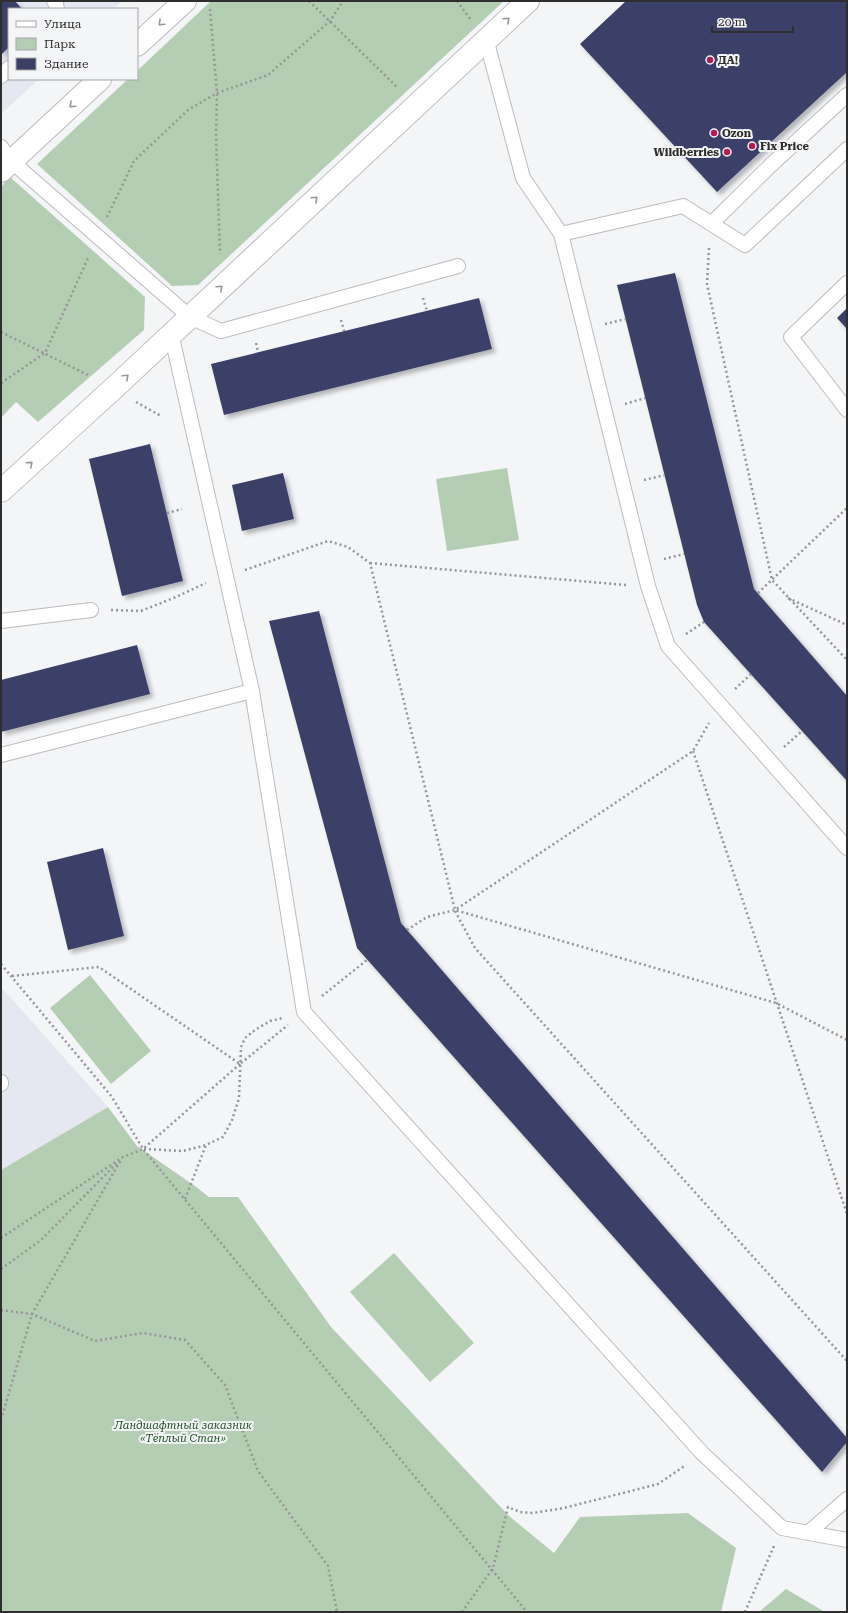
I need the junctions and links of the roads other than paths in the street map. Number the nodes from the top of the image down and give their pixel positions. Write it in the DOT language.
graph roads {
  1 [pos="185,1"];
  2 [pos="528,1"];
  3 [pos="486,39"];
  4 [pos="138,44"];
  5 [pos="99,80"];
  6 [pos="847,95"];
  7 [pos="847,149"];
  8 [pos="4,160"];
  9 [pos="711,224"];
  10 [pos="561,234"];
  11 [pos="458,266"];
  12 [pos="847,283"];
  13 [pos="190,317"];
  14 [pos="171,334"];
  15 [pos="847,410"];
  16 [pos="1,491"];
  17 [pos="91,610"];
  18 [pos="1,621"];
  19 [pos="252,691"];
  20 [pos="1,755"];
  21 [pos="847,848"];
  22 [pos="847,1499"];
  23 [pos="808,1533"];
  24 [pos="847,1540"];
  1 -- 4 [label="street, one-way"];
  3 -- 2 [label="street, one-way"];
  3 -- 10 [label="lane"];
  13 -- 3 [label="street, one-way"];
  5 -- 8 [label="street, one-way"];
  6 -- 9 [label="lane"];
  7 -- 9 [label="lane"];
  8 -- 13 [label="lane"];
  9 -- 10 [label="lane"];
  10 -- 21 [label="lane"];
  11 -- 13 [label="lane"];
  12 -- 15 [label="lane"];
  13 -- 14 [label="street"];
  16 -- 14 [label="street, one-way"];
  14 -- 19 [label="lane"];
  17 -- 18 [label="lane"];
  19 -- 20 [label="lane"];
  19 -- 23 [label="lane"];
  22 -- 23 [label="lane"];
  23 -- 24 [label="lane"];
}
